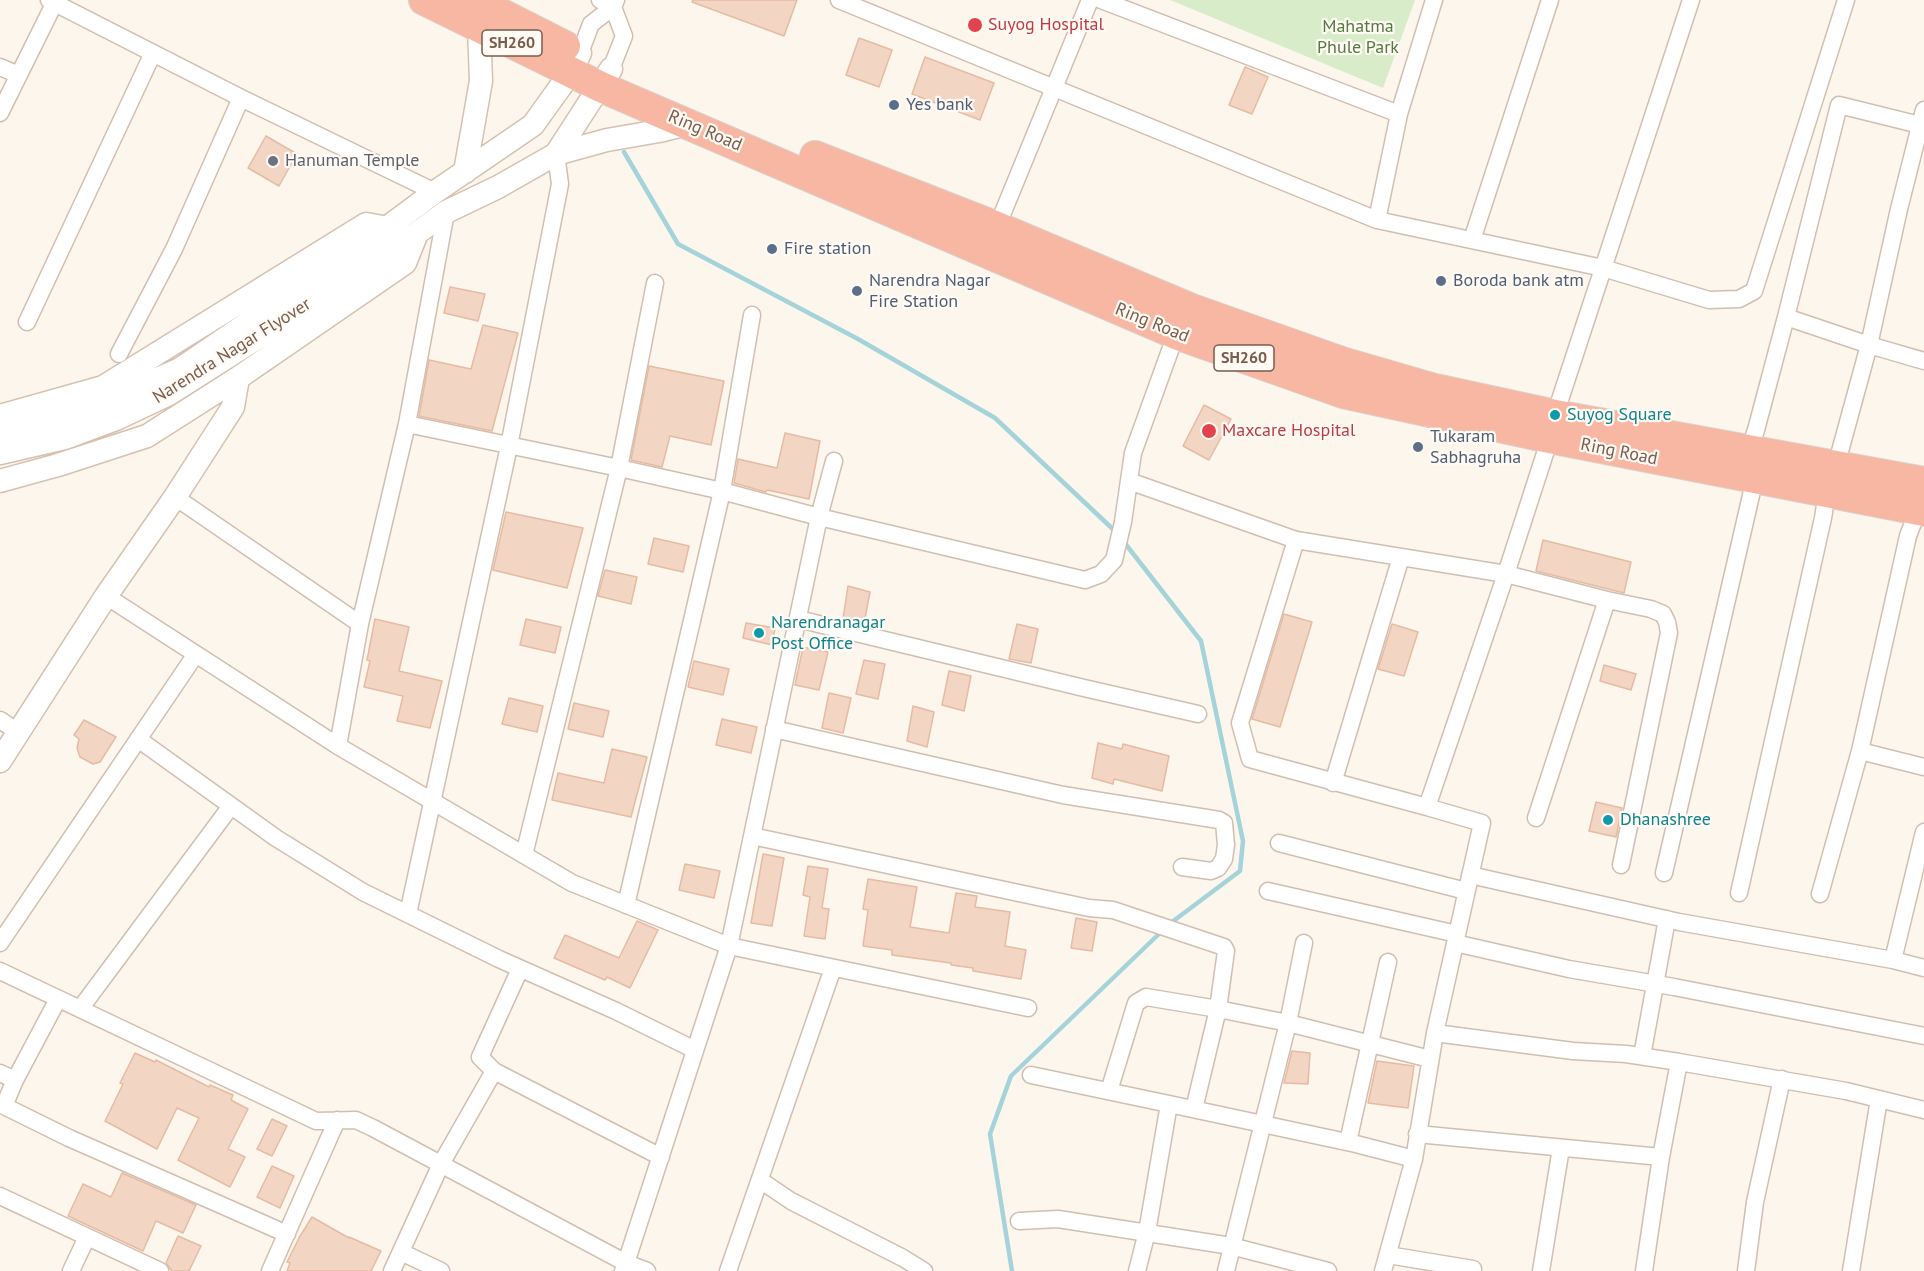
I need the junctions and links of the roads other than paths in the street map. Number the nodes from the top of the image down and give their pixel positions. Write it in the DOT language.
graph roads {
  1 [pos="424,0"];
  2 [pos="839,0"];
  3 [pos="1090,0"];
  4 [pos="1101,0"];
  5 [pos="1434,0"];
  6 [pos="1550,0"];
  7 [pos="1691,0"];
  8 [pos="1846,0"];
  9 [pos="53,1"];
  10 [pos="610,2"];
  11 [pos="476,13"];
  12 [pos="153,53"];
  13 [pos="575,62"];
  14 [pos="0,67"];
  15 [pos="19,75"];
  16 [pos="606,78"];
  17 [pos="1054,88"];
  18 [pos="1815,97"];
  19 [pos="241,98"];
  20 [pos="1839,105"];
  21 [pos="0,113"];
  22 [pos="1399,114"];
  23 [pos="1923,120"];
  24 [pos="687,124"];
  25 [pos="556,154"];
  26 [pos="465,172"];
  27 [pos="441,202"];
  28 [pos="1377,219"];
  29 [pos="997,227"];
  30 [pos="417,233"];
  31 [pos="385,238"];
  32 [pos="1472,240"];
  33 [pos="1603,268"];
  34 [pos="655,283"];
  35 [pos="752,315"];
  36 [pos="1786,316"];
  37 [pos="27,322"];
  38 [pos="1176,334"];
  39 [pos="1869,345"];
  40 [pos="119,354"];
  41 [pos="1924,361"];
  42 [pos="238,378"];
  43 [pos="0,416"];
  44 [pos="407,424"];
  45 [pos="1553,426"];
  46 [pos="0,433"];
  47 [pos="509,446"];
  48 [pos="0,453"];
  49 [pos="834,461"];
  50 [pos="1752,464"];
  51 [pos="619,468"];
  52 [pos="1831,479"];
  53 [pos="0,481"];
  54 [pos="1129,481"];
  55 [pos="722,491"];
  56 [pos="1922,491"];
  57 [pos="175,497"];
  58 [pos="819,517"];
  59 [pos="1296,540"];
  60 [pos="1401,557"];
  61 [pos="1506,574"];
  62 [pos="106,596"];
  63 [pos="1607,600"];
  64 [pos="798,619"];
  65 [pos="360,624"];
  66 [pos="196,654"];
  67 [pos="1198,714"];
  68 [pos="9,726"];
  69 [pos="774,729"];
  70 [pos="138,740"];
  71 [pos="338,746"];
  72 [pos="1860,751"];
  73 [pos="0,761"];
  74 [pos="1924,767"];
  75 [pos="1333,783"];
  76 [pos="433,801"];
  77 [pos="231,806"];
  78 [pos="1427,807"];
  79 [pos="1536,818"];
  80 [pos="1924,832"];
  81 [pos="752,836"];
  82 [pos="1280,843"];
  83 [pos="524,855"];
  84 [pos="1621,865"];
  85 [pos="1182,867"];
  86 [pos="1664,873"];
  87 [pos="1468,883"];
  88 [pos="1268,891"];
  89 [pos="1739,893"];
  90 [pos="1820,894"];
  91 [pos="626,905"];
  92 [pos="408,914"];
  93 [pos="1667,919"];
  94 [pos="1456,938"];
  95 [pos="0,943"];
  96 [pos="1304,943"];
  97 [pos="729,946"];
  98 [pos="1893,960"];
  99 [pos="1388,962"];
  100 [pos="833,968"];
  101 [pos="1924,968"];
  102 [pos="520,969"];
  103 [pos="0,971"];
  104 [pos="1655,984"];
  105 [pos="58,999"];
  106 [pos="1028,1008"];
  107 [pos="80,1009"];
  108 [pos="1218,1010"];
  109 [pos="1288,1023"];
  110 [pos="1435,1033"];
  111 [pos="1924,1036"];
  112 [pos="1370,1044"];
  113 [pos="695,1050"];
  114 [pos="1642,1056"];
  115 [pos="1430,1059"];
  116 [pos="1679,1062"];
  117 [pos="494,1071"];
  118 [pos="1031,1075"];
  119 [pos="7,1077"];
  120 [pos="1782,1079"];
  121 [pos="1109,1091"];
  122 [pos="1879,1099"];
  123 [pos="1169,1104"];
  124 [pos="2,1109"];
  125 [pos="1194,1109"];
  126 [pos="1924,1110"];
  127 [pos="337,1120"];
  128 [pos="1261,1125"];
  129 [pos="1417,1134"];
  130 [pos="1348,1142"];
  131 [pos="1561,1148"];
  132 [pos="660,1157"];
  133 [pos="1660,1157"];
  134 [pos="1414,1159"];
  135 [pos="441,1164"];
  136 [pos="760,1180"];
  137 [pos="0,1196"];
  138 [pos="1019,1221"];
  139 [pos="1147,1232"];
  140 [pos="286,1234"];
  141 [pos="87,1237"];
  142 [pos="1231,1245"];
  143 [pos="401,1252"];
  144 [pos="1386,1263"];
  145 [pos="625,1267"];
  146 [pos="1473,1269"];
  147 [pos="71,1271"];
  148 [pos="160,1271"];
  149 [pos="270,1271"];
  150 [pos="392,1271"];
  151 [pos="441,1271"];
  152 [pos="646,1271"];
  153 [pos="728,1271"];
  154 [pos="924,1271"];
  155 [pos="1137,1271"];
  156 [pos="1226,1271"];
  157 [pos="1328,1271"];
  158 [pos="1541,1271"];
  159 [pos="1644,1271"];
  160 [pos="1746,1271"];
  161 [pos="1851,1271"];
  1 -- 11 [label="highway, Ring Road / SH260"];
  2 -- 17 [label="street"];
  3 -- 17 [label="street"];
  4 -- 22 [label="street"];
  5 -- 22 [label="street"];
  6 -- 32 [label="street"];
  7 -- 33 [label="street"];
  8 -- 18 [label="street"];
  9 -- 12 [label="street"];
  9 -- 15 [label="street"];
  10 -- 13 [label="street"];
  10 -- 16 [label="street"];
  11 -- 13 [label="highway, Ring Road / SH260"];
  11 -- 26 [label="main road"];
  12 -- 19 [label="street"];
  12 -- 37 [label="street"];
  13 -- 16 [label="highway, Ring Road / SH260"];
  13 -- 26 [label="main road"];
  14 -- 15 [label="street"];
  15 -- 21 [label="street"];
  16 -- 24 [label="highway, Ring Road / SH260"];
  16 -- 25 [label="main road"];
  16 -- 29 [label="highway, Ring Road / SH260"];
  17 -- 28 [label="street"];
  17 -- 29 [label="street"];
  18 -- 20 [label="street"];
  18 -- 33 [label="street"];
  19 -- 27 [label="street"];
  19 -- 40 [label="street"];
  20 -- 23 [label="street"];
  20 -- 36 [label="street"];
  22 -- 28 [label="street"];
  23 -- 39 [label="street"];
  24 -- 25 [label="main road"];
  24 -- 38 [label="highway, Ring Road / SH260"];
  25 -- 27 [label="main road"];
  25 -- 47 [label="street"];
  26 -- 27 [label="main road"];
  27 -- 30 [label="main road, Narendra Nagar Flyover"];
  27 -- 31 [label="main road"];
  27 -- 44 [label="street"];
  28 -- 32 [label="street"];
  29 -- 45 [label="highway, Ring Road / SH260"];
  30 -- 31 [label="main road, Narendra Nagar Flyover"];
  30 -- 42 [label="main road"];
  31 -- 43 [label="main road"];
  31 -- 46 [label="main road, Narendra Nagar Flyover"];
  31 -- 48 [label="main road, Narendra Nagar Flyover"];
  32 -- 33 [label="street"];
  33 -- 45 [label="street"];
  34 -- 51 [label="street"];
  35 -- 55 [label="street"];
  36 -- 39 [label="street"];
  36 -- 50 [label="street"];
  38 -- 45 [label="highway, Ring Road / SH260"];
  38 -- 54 [label="street"];
  39 -- 41 [label="street"];
  39 -- 52 [label="street"];
  42 -- 53 [label="main road"];
  42 -- 57 [label="main road"];
  44 -- 47 [label="street"];
  44 -- 65 [label="street"];
  45 -- 50 [label="highway, Ring Road / SH260"];
  45 -- 61 [label="street"];
  47 -- 51 [label="street"];
  47 -- 76 [label="street"];
  49 -- 58 [label="street"];
  50 -- 52 [label="highway, Ring Road / SH260"];
  50 -- 86 [label="street"];
  51 -- 55 [label="street"];
  51 -- 83 [label="street"];
  52 -- 56 [label="highway, Ring Road / SH260"];
  52 -- 89 [label="street"];
  54 -- 58 [label="street"];
  54 -- 59 [label="street"];
  55 -- 58 [label="street"];
  55 -- 91 [label="street"];
  56 -- 72 [label="street"];
  57 -- 62 [label="main road"];
  57 -- 65 [label="street"];
  58 -- 64 [label="street"];
  59 -- 60 [label="street"];
  59 -- 75 [label="street"];
  60 -- 61 [label="street"];
  60 -- 75 [label="street"];
  61 -- 63 [label="street"];
  61 -- 78 [label="street"];
  62 -- 66 [label="street"];
  62 -- 68 [label="main road"];
  63 -- 79 [label="street"];
  63 -- 84 [label="street"];
  64 -- 67 [label="street"];
  64 -- 69 [label="street"];
  65 -- 71 [label="street"];
  66 -- 70 [label="street"];
  66 -- 71 [label="street"];
  68 -- 73 [label="main road"];
  69 -- 81 [label="street"];
  69 -- 85 [label="street"];
  70 -- 77 [label="street"];
  70 -- 95 [label="street"];
  71 -- 76 [label="street"];
  72 -- 74 [label="street"];
  72 -- 90 [label="street"];
  75 -- 78 [label="street"];
  76 -- 83 [label="street"];
  76 -- 92 [label="street"];
  77 -- 92 [label="street"];
  77 -- 107 [label="street"];
  78 -- 87 [label="street"];
  80 -- 98 [label="street"];
  81 -- 97 [label="street"];
  81 -- 108 [label="street"];
  82 -- 87 [label="street"];
  83 -- 91 [label="street"];
  87 -- 93 [label="street"];
  87 -- 94 [label="street"];
  88 -- 94 [label="street"];
  91 -- 97 [label="street"];
  92 -- 102 [label="street"];
  93 -- 98 [label="street"];
  93 -- 104 [label="street"];
  94 -- 104 [label="street"];
  94 -- 110 [label="street"];
  96 -- 109 [label="street"];
  97 -- 100 [label="street"];
  97 -- 113 [label="street"];
  98 -- 101 [label="street"];
  99 -- 112 [label="street"];
  100 -- 106 [label="street"];
  100 -- 136 [label="street"];
  102 -- 113 [label="street"];
  102 -- 117 [label="street"];
  103 -- 105 [label="street"];
  104 -- 111 [label="street"];
  104 -- 114 [label="street"];
  105 -- 107 [label="street"];
  105 -- 119 [label="street"];
  107 -- 127 [label="street"];
  108 -- 109 [label="street"];
  108 -- 121 [label="street"];
  108 -- 125 [label="street"];
  109 -- 112 [label="street"];
  109 -- 128 [label="street"];
  110 -- 114 [label="street"];
  110 -- 115 [label="street"];
  112 -- 115 [label="street"];
  112 -- 130 [label="street"];
  113 -- 132 [label="street"];
  114 -- 116 [label="street"];
  115 -- 129 [label="street"];
  116 -- 120 [label="street"];
  116 -- 133 [label="street"];
  117 -- 132 [label="street"];
  117 -- 135 [label="street"];
  118 -- 121 [label="street"];
  119 -- 124 [label="street"];
  120 -- 122 [label="street"];
  120 -- 160 [label="street"];
  121 -- 123 [label="street"];
  122 -- 126 [label="street"];
  122 -- 161 [label="street"];
  123 -- 125 [label="street"];
  123 -- 139 [label="street"];
  124 -- 140 [label="street"];
  125 -- 128 [label="street"];
  127 -- 135 [label="street"];
  127 -- 140 [label="street"];
  128 -- 130 [label="street"];
  128 -- 142 [label="street"];
  129 -- 131 [label="street"];
  129 -- 134 [label="street"];
  130 -- 134 [label="street"];
  131 -- 133 [label="street"];
  131 -- 158 [label="street"];
  132 -- 145 [label="street"];
  133 -- 159 [label="street"];
  134 -- 144 [label="street"];
  135 -- 143 [label="street"];
  135 -- 145 [label="street"];
  136 -- 153 [label="street"];
  136 -- 154 [label="street"];
  137 -- 141 [label="street"];
  138 -- 139 [label="street"];
  139 -- 142 [label="street"];
  139 -- 155 [label="street"];
  140 -- 149 [label="street"];
  141 -- 147 [label="street"];
  141 -- 148 [label="street"];
  142 -- 156 [label="street"];
  142 -- 157 [label="street"];
  143 -- 150 [label="street"];
  143 -- 151 [label="street"];
  144 -- 146 [label="street"];
  145 -- 152 [label="street"];
}
